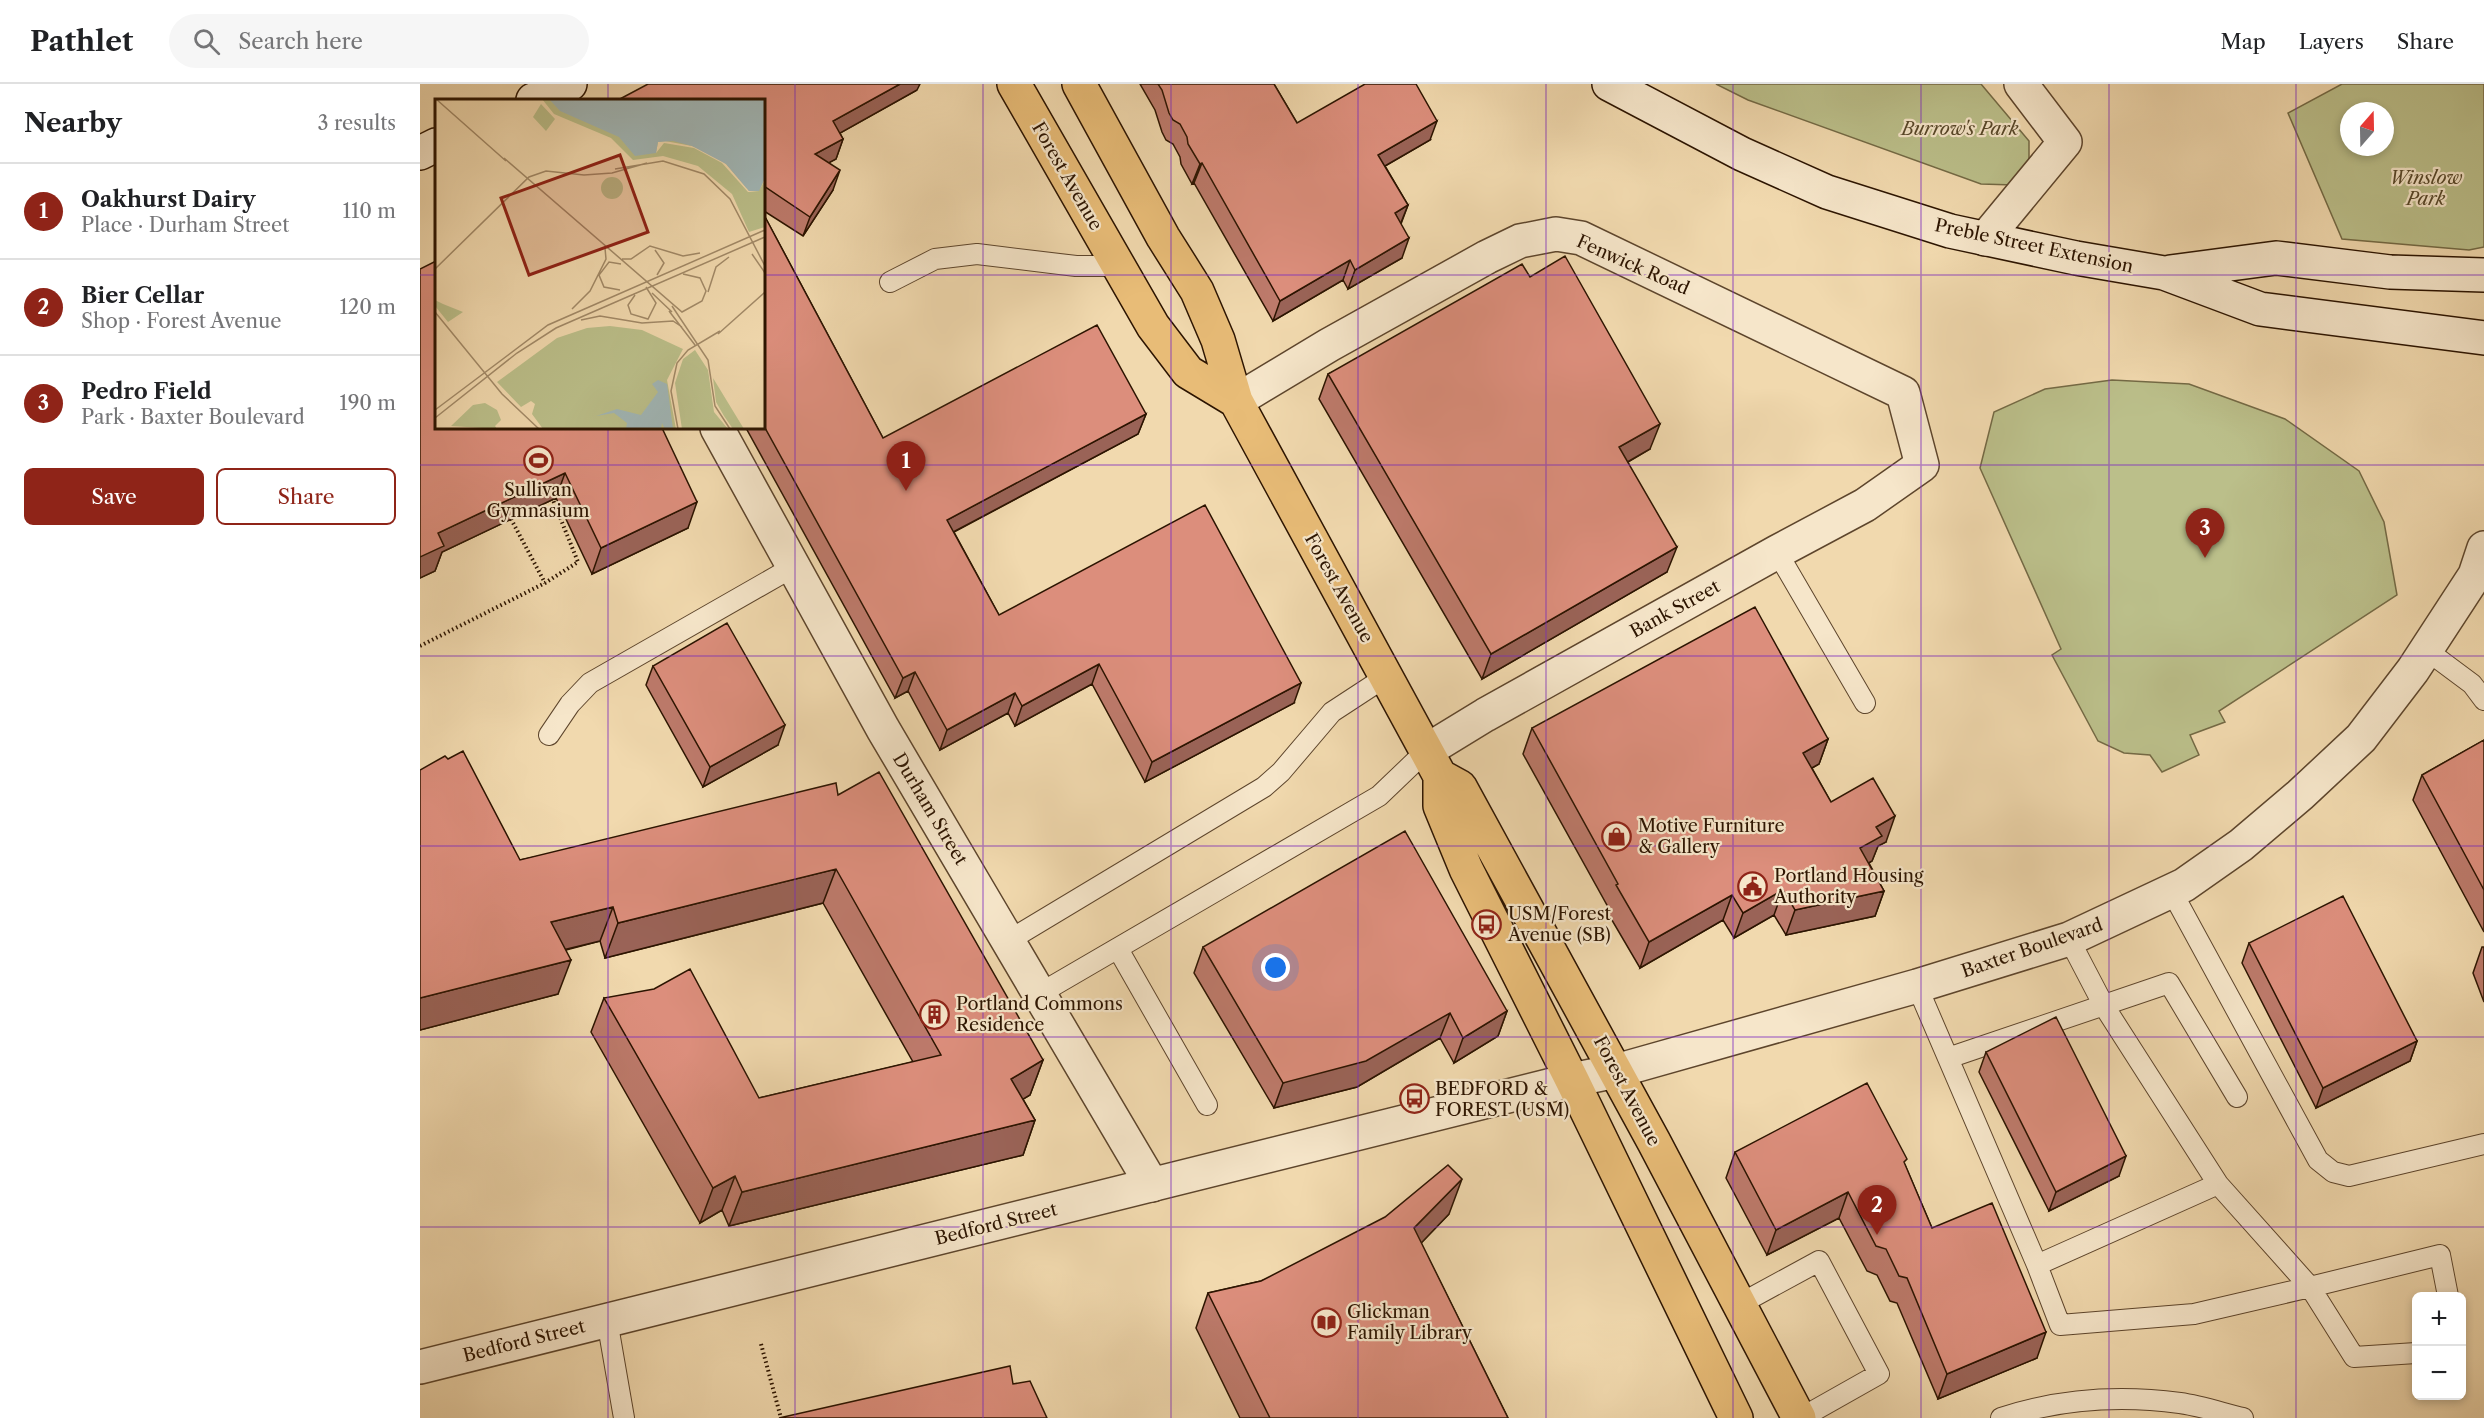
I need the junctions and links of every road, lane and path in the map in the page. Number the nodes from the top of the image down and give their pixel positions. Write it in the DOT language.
graph roads {
  1 [pos="570,84"];
  2 [pos="1014,84"];
  3 [pos="1079,84"];
  4 [pos="1609,84"];
  5 [pos="2021,84"];
  6 [pos="537,99"];
  7 [pos="435,146"];
  8 [pos="420,153"];
  9 [pos="1985,239"];
  10 [pos="1119,266"];
  11 [pos="2164,273"];
  12 [pos="2484,275"];
  13 [pos="890,282"];
  14 [pos="2484,338"];
  15 [pos="1236,401"];
  16 [pos="718,429"];
  17 [pos="1922,465"];
  18 [pos="553,500"];
  19 [pos="511,519"];
  20 [pos="1777,552"];
  21 [pos="793,567"];
  22 [pos="2481,568"];
  23 [pos="545,583"];
  24 [pos="420,646"];
  25 [pos="2425,649"];
  26 [pos="1387,676"];
  27 [pos="2484,700"];
  28 [pos="1865,703"];
  29 [pos="549,735"];
  30 [pos="1433,763"];
  31 [pos="2172,892"];
  32 [pos="2069,939"];
  33 [pos="1008,941"];
  34 [pos="1118,949"];
  35 [pos="1917,986"];
  36 [pos="1039,994"];
  37 [pos="2104,1006"];
  38 [pos="1948,1058"];
  39 [pos="1616,1071"];
  40 [pos="1572,1080"];
  41 [pos="2237,1096"];
  42 [pos="1207,1105"];
  43 [pos="2484,1144"];
  44 [pos="2218,1184"];
  45 [pos="1152,1185"];
  46 [pos="2037,1265"];
  47 [pos="2310,1287"];
  48 [pos="2447,1292"];
  49 [pos="1740,1304"];
  50 [pos="607,1320"];
  51 [pos="761,1344"];
  52 [pos="2412,1353"];
  53 [pos="420,1367"];
  54 [pos="624,1418"];
  55 [pos="781,1418"];
  56 [pos="1736,1418"];
  57 [pos="1800,1418"];
  58 [pos="2001,1418"];
  59 [pos="2243,1418"];
  1 -- 6 [label="street"];
  2 -- 10 [label="highway, Forest Avenue"];
  3 -- 15 [label="highway, Forest Avenue"];
  4 -- 9 [label="street, Preble Street Extension"];
  5 -- 9 [label="street"];
  7 -- 8 [label="street"];
  9 -- 11 [label="street, Preble Street Extension"];
  10 -- 13 [label="lane"];
  10 -- 15 [label="highway, Forest Avenue"];
  11 -- 12 [label="street, Preble Street Extension"];
  11 -- 14 [label="street, Preble Street Extension"];
  15 -- 17 [label="street, Fenwick Road"];
  15 -- 26 [label="highway, Forest Avenue"];
  16 -- 21 [label="street, Durham Street"];
  17 -- 20 [label="street, Bank Street"];
  18 -- 23 [label="path"];
  19 -- 23 [label="path"];
  20 -- 28 [label="lane"];
  20 -- 30 [label="street, Bank Street"];
  21 -- 29 [label="lane"];
  21 -- 33 [label="street, Durham Street"];
  22 -- 25 [label="street, Baxter Boulevard"];
  23 -- 24 [label="path"];
  25 -- 27 [label="lane"];
  25 -- 31 [label="street, Baxter Boulevard"];
  26 -- 30 [label="highway, Forest Avenue"];
  26 -- 33 [label="lane"];
  30 -- 34 [label="lane"];
  30 -- 39 [label="highway, Forest Avenue"];
  30 -- 40 [label="highway, Forest Avenue"];
  31 -- 32 [label="street, Baxter Boulevard"];
  31 -- 43 [label="lane"];
  32 -- 35 [label="street, Baxter Boulevard"];
  32 -- 37 [label="lane"];
  33 -- 36 [label="street, Durham Street"];
  34 -- 36 [label="lane"];
  34 -- 42 [label="lane"];
  35 -- 38 [label="lane"];
  35 -- 39 [label="street, Baxter Boulevard"];
  36 -- 45 [label="street, Durham Street"];
  37 -- 38 [label="lane"];
  37 -- 41 [label="lane"];
  37 -- 44 [label="lane"];
  38 -- 46 [label="lane"];
  39 -- 40 [label="street, Baxter Boulevard"];
  39 -- 49 [label="highway, Forest Avenue"];
  40 -- 45 [label="street, Bedford Street"];
  40 -- 56 [label="highway, Forest Avenue"];
  44 -- 46 [label="lane"];
  44 -- 47 [label="lane"];
  45 -- 50 [label="street, Bedford Street"];
  46 -- 47 [label="lane"];
  47 -- 48 [label="lane"];
  47 -- 52 [label="lane"];
  49 -- 57 [label="highway, Forest Avenue"];
  49 -- 57 [label="lane"];
  50 -- 53 [label="street, Bedford Street"];
  50 -- 54 [label="lane"];
  51 -- 55 [label="path"];
  58 -- 59 [label="lane"];
}
